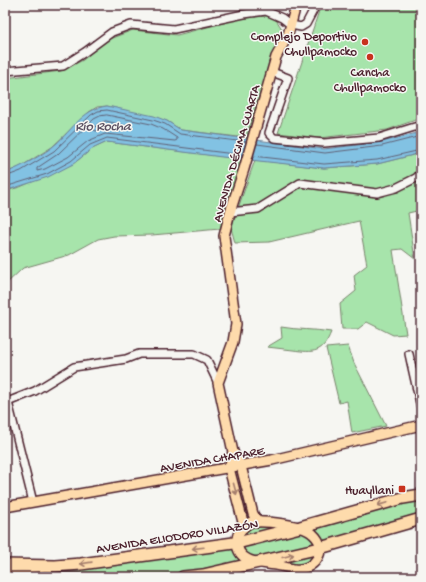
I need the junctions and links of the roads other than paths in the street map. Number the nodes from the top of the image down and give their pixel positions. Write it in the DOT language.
graph roads {
  1 [pos="296,5"];
  2 [pos="316,5"];
  3 [pos="291,25"];
  4 [pos="5,71"];
  5 [pos="272,72"];
  6 [pos="421,125"];
  7 [pos="421,173"];
  8 [pos="230,212"];
  9 [pos="409,354"];
  10 [pos="218,383"];
  11 [pos="7,403"];
  12 [pos="421,408"];
  13 [pos="421,425"];
  14 [pos="233,452"];
  15 [pos="241,466"];
  16 [pos="229,468"];
  17 [pos="421,495"];
  18 [pos="33,502"];
  19 [pos="5,507"];
  20 [pos="421,519"];
  21 [pos="258,522"];
  22 [pos="244,526"];
  23 [pos="300,527"];
  24 [pos="237,543"];
  25 [pos="320,548"];
  26 [pos="256,563"];
  27 [pos="5,565"];
  28 [pos="307,573"];
  29 [pos="5,575"];
  30 [pos="42,577"];
  31 [pos="183,577"];
  1 -- 3 [label="main road, AVENIDA DÉCIMA CUARTA"];
  2 -- 3 [label="street"];
  3 -- 4 [label="street"];
  3 -- 5 [label="main road, AVENIDA DÉCIMA CUARTA"];
  5 -- 6 [label="street"];
  5 -- 8 [label="main road, AVENIDA DÉCIMA CUARTA"];
  7 -- 8 [label="street"];
  8 -- 10 [label="main road, AVENIDA DÉCIMA CUARTA"];
  9 -- 12 [label="street"];
  10 -- 11 [label="street"];
  10 -- 14 [label="main road"];
  11 -- 18 [label="street"];
  13 -- 15 [label="main road, AVENIDA CHAPARE"];
  14 -- 15 [label="main road"];
  14 -- 16 [label="main road"];
  15 -- 16 [label="main road, AVENIDA CHAPARE"];
  15 -- 21 [label="main road"];
  16 -- 18 [label="main road, AVENIDA CHAPARE"];
  16 -- 22 [label="main road, one-way"];
  17 -- 23 [label="highway, AVENIDA ELIODORO VILLAZÓN, one-way"];
  18 -- 19 [label="main road, AVENIDA CHAPARE"];
  20 -- 25 [label="highway"];
  21 -- 22 [label="main road"];
  21 -- 23 [label="main road"];
  22 -- 24 [label="main road"];
  23 -- 24 [label="highway, AVENIDA ELIODORO VILLAZÓN"];
  23 -- 25 [label="main road"];
  24 -- 26 [label="main road"];
  24 -- 27 [label="highway, AVENIDA ELIODORO VILLAZÓN, one-way"];
  26 -- 25 [label="highway, one-way"];
  25 -- 28 [label="main road"];
  26 -- 28 [label="main road"];
  26 -- 31 [label="highway"];
  29 -- 30 [label="highway"];
}
